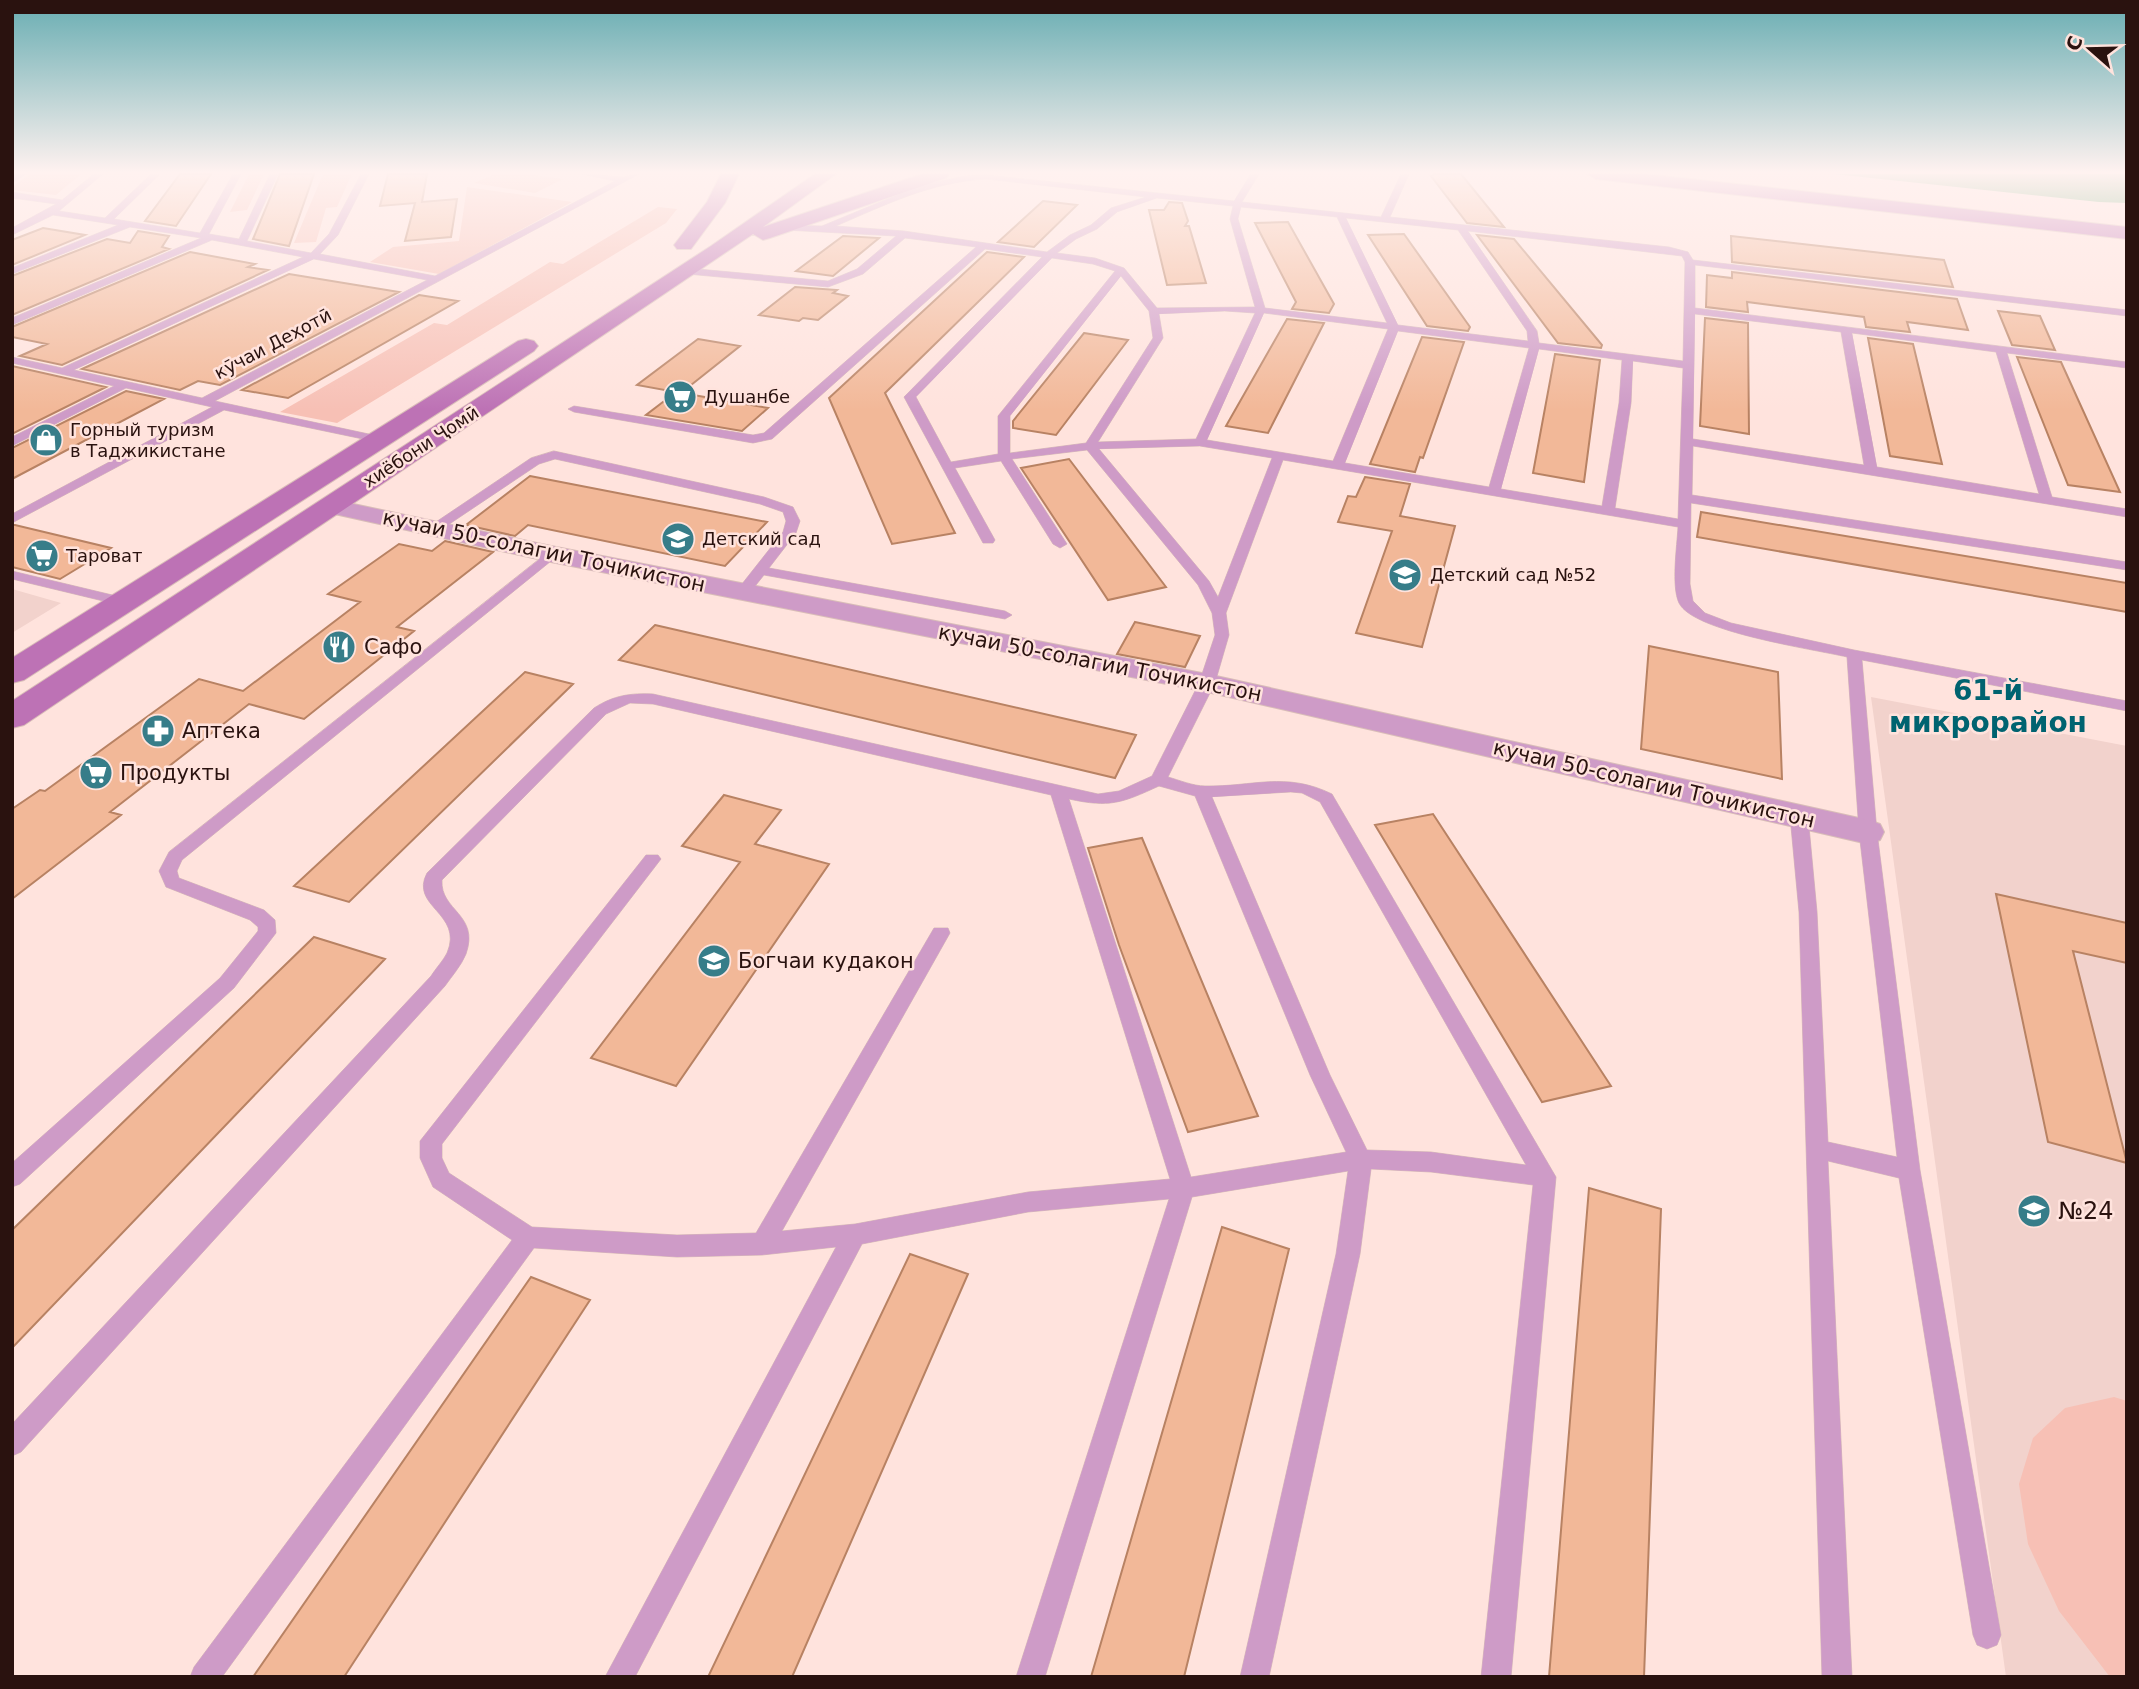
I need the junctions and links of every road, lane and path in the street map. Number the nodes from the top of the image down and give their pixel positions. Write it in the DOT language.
graph roads {
  1 [pos="57,253"];
  2 [pos="169,253"];
  3 [pos="296,253"];
  4 [pos="316,253"];
  5 [pos="487,253"];
  6 [pos="688,253"];
  7 [pos="692,253"];
  8 [pos="706,253"];
  9 [pos="883,253"];
  10 [pos="975,253"];
  11 [pos="1051,253"];
  12 [pos="1244,253"];
  13 [pos="1358,253"];
  14 [pos="1478,253"];
  15 [pos="1681,253"];
  16 [pos="313,256"];
  17 [pos="685,258"];
  18 [pos="1690,262"];
  19 [pos="1121,270"];
  20 [pos="12,271"];
  21 [pos="437,279"];
  22 [pos="613,290"];
  23 [pos="1261,310"];
  24 [pos="1690,310"];
  25 [pos="1154,311"];
  26 [pos="2127,313"];
  27 [pos="12,322"];
  28 [pos="1394,327"];
  29 [pos="1846,330"];
  30 [pos="543,335"];
  31 [pos="1534,347"];
  32 [pos="2001,350"];
  33 [pos="1628,358"];
  34 [pos="14,362"];
  35 [pos="1688,365"];
  36 [pos="2127,365"];
  37 [pos="61,372"];
  38 [pos="124,385"];
  39 [pos="202,403"];
  40 [pos="221,407"];
  41 [pos="574,409"];
  42 [pos="378,440"];
  43 [pos="12,442"];
  44 [pos="1200,442"];
  45 [pos="1687,442"];
  46 [pos="1090,446"];
  47 [pos="1279,455"];
  48 [pos="1004,456"];
  49 [pos="1338,464"];
  50 [pos="946,466"];
  51 [pos="1871,470"];
  52 [pos="1494,490"];
  53 [pos="1686,498"];
  54 [pos="2047,500"];
  55 [pos="330,506"];
  56 [pos="1608,511"];
  57 [pos="2127,513"];
  58 [pos="12,519"];
  59 [pos="1685,524"];
  60 [pos="434,528"];
  61 [pos="988,540"];
  62 [pos="1060,544"];
  63 [pos="551,554"];
  64 [pos="2127,566"];
  65 [pos="760,570"];
  66 [pos="12,575"];
  67 [pos="743,592"];
  68 [pos="124,602"];
  69 [pos="1219,613"];
  70 [pos="1005,615"];
  71 [pos="1854,654"];
  72 [pos="12,673"];
  73 [pos="1207,684"];
  74 [pos="2127,706"];
  75 [pos="12,717"];
  76 [pos="1158,780"];
  77 [pos="1058,792"];
  78 [pos="1202,793"];
  79 [pos="1800,817"];
  80 [pos="1868,832"];
  81 [pos="652,859"];
  82 [pos="942,933"];
  83 [pos="1816,1149"];
  84 [pos="1361,1159"];
  85 [pos="1909,1170"];
  86 [pos="12,1177"];
  87 [pos="1545,1177"];
  88 [pos="1184,1188"];
  89 [pos="855,1235"];
  90 [pos="528,1237"];
  91 [pos="762,1244"];
  92 [pos="12,1443"];
  93 [pos="1987,1635"];
  94 [pos="204,1677"];
  95 [pos="619,1677"];
  96 [pos="1030,1677"];
  97 [pos="1254,1677"];
  98 [pos="1496,1677"];
  99 [pos="1837,1677"];
  1 -- 20 [label="lane"];
  2 -- 27 [label="lane"];
  3 -- 16 [label="lane"];
  4 -- 16 [label="lane"];
  5 -- 21 [label="lane, кӯчаи Деҳотӣ"];
  6 -- 17 [label="main road"];
  7 -- 17 [label="main road, хиёбони Ҷомӣ"];
  8 -- 17 [label="main road, хиёбони Ҷомӣ"];
  9 -- 17 [label="lane"];
  10 -- 41 [label="lane"];
  11 -- 19 [label="lane"];
  11 -- 50 [label="lane"];
  12 -- 23 [label="lane"];
  13 -- 28 [label="lane"];
  14 -- 31 [label="lane"];
  15 -- 18 [label="lane"];
  16 -- 21 [label="lane"];
  16 -- 37 [label="lane"];
  17 -- 22 [label="main road, хиёбони Ҷомӣ"];
  17 -- 55 [label="main road, хиёбони Ҷомӣ"];
  18 -- 24 [label="lane"];
  18 -- 26 [label="lane"];
  19 -- 25 [label="lane"];
  19 -- 48 [label="lane"];
  21 -- 39 [label="lane, кӯчаи Деҳотӣ"];
  23 -- 25 [label="lane"];
  23 -- 28 [label="lane"];
  23 -- 44 [label="lane"];
  24 -- 29 [label="lane"];
  24 -- 35 [label="lane"];
  25 -- 46 [label="lane"];
  28 -- 31 [label="lane"];
  28 -- 49 [label="lane"];
  29 -- 32 [label="lane"];
  29 -- 51 [label="lane"];
  30 -- 42 [label="main road, хиёбони Ҷомӣ"];
  31 -- 33 [label="lane"];
  31 -- 52 [label="lane"];
  32 -- 36 [label="lane"];
  32 -- 54 [label="lane"];
  33 -- 35 [label="lane"];
  33 -- 56 [label="lane"];
  34 -- 37 [label="lane, кӯчаи Деҳотӣ"];
  35 -- 45 [label="lane"];
  37 -- 38 [label="lane, кӯчаи Деҳотӣ"];
  38 -- 39 [label="lane, кӯчаи Деҳотӣ"];
  38 -- 43 [label="lane"];
  39 -- 40 [label="lane, кӯчаи Деҳотӣ"];
  40 -- 42 [label="lane, кӯчаи Деҳотӣ"];
  40 -- 58 [label="lane, кӯчаи Деҳотӣ"];
  42 -- 68 [label="main road, хиёбони Ҷомӣ"];
  44 -- 46 [label="lane"];
  44 -- 47 [label="lane"];
  45 -- 51 [label="lane"];
  45 -- 53 [label="lane"];
  46 -- 48 [label="lane"];
  46 -- 69 [label="lane"];
  47 -- 49 [label="lane"];
  47 -- 69 [label="lane"];
  48 -- 50 [label="lane"];
  48 -- 62 [label="lane"];
  49 -- 52 [label="lane"];
  50 -- 61 [label="lane"];
  51 -- 54 [label="lane"];
  52 -- 56 [label="lane"];
  53 -- 59 [label="lane"];
  53 -- 64 [label="lane"];
  54 -- 57 [label="lane"];
  55 -- 60 [label="street, кучаи 50-солагии Точикистон"];
  55 -- 75 [label="main road, хиёбони Ҷомӣ"];
  56 -- 59 [label="lane"];
  59 -- 71 [label="lane"];
  60 -- 63 [label="street, кучаи 50-солагии Точикистон"];
  60 -- 65 [label="lane"];
  63 -- 67 [label="street, кучаи 50-солагии Точикистон"];
  63 -- 86 [label="lane"];
  65 -- 67 [label="lane"];
  65 -- 70 [label="lane"];
  66 -- 68 [label="lane"];
  67 -- 73 [label="street, кучаи 50-солагии Точикистон"];
  68 -- 72 [label="main road, хиёбони Ҷомӣ"];
  69 -- 73 [label="lane"];
  71 -- 74 [label="lane"];
  71 -- 80 [label="lane"];
  73 -- 76 [label="lane"];
  73 -- 79 [label="street, кучаи 50-солагии Точикистон"];
  76 -- 77 [label="lane"];
  76 -- 78 [label="lane"];
  77 -- 88 [label="lane"];
  77 -- 92 [label="lane"];
  78 -- 84 [label="lane"];
  78 -- 87 [label="lane"];
  79 -- 80 [label="street, кучаи 50-солагии Точикистон"];
  79 -- 83 [label="lane"];
  80 -- 85 [label="lane"];
  81 -- 90 [label="lane"];
  82 -- 91 [label="lane"];
  83 -- 85 [label="lane"];
  83 -- 99 [label="lane"];
  84 -- 87 [label="lane"];
  84 -- 88 [label="lane"];
  84 -- 97 [label="lane"];
  85 -- 93 [label="lane"];
  87 -- 98 [label="lane"];
  88 -- 89 [label="lane"];
  88 -- 96 [label="lane"];
  89 -- 91 [label="lane"];
  89 -- 95 [label="lane"];
  90 -- 91 [label="lane"];
  90 -- 94 [label="lane"];
}
